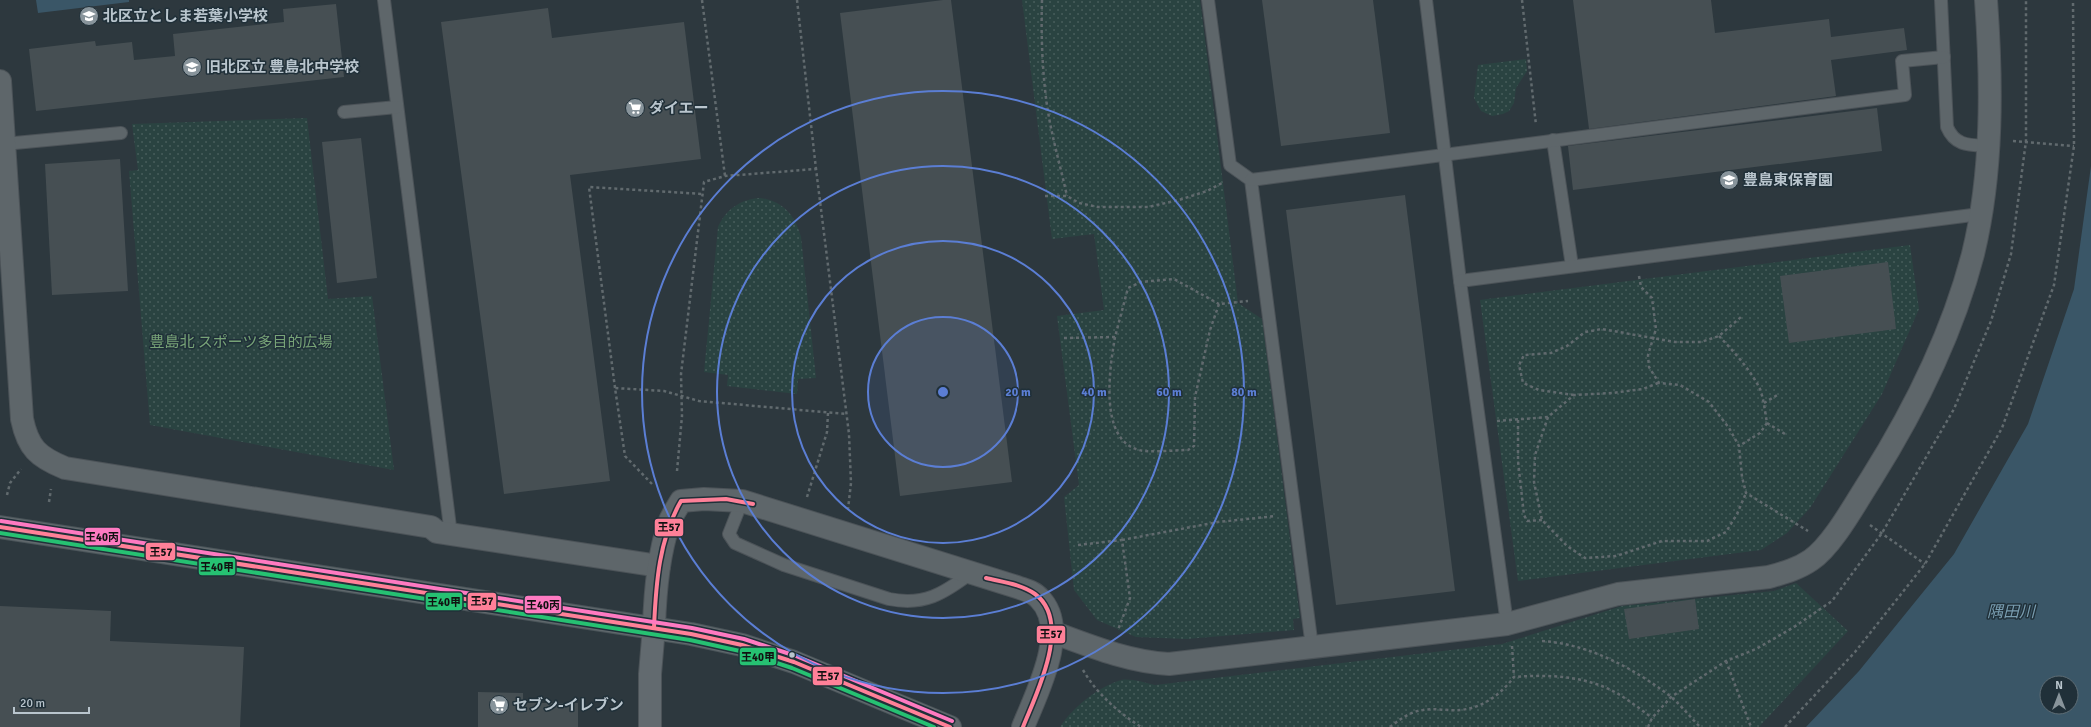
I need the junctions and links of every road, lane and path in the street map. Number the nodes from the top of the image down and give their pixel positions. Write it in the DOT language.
graph roads {
  1 [pos="388,0"];
  2 [pos="702,0"];
  3 [pos="797,0"];
  4 [pos="1042,0"];
  5 [pos="1208,0"];
  6 [pos="1426,0"];
  7 [pos="1522,0"];
  8 [pos="1941,0"];
  9 [pos="1986,0"];
  10 [pos="2073,0"];
  11 [pos="1944,57"];
  12 [pos="0,81"];
  13 [pos="397,107"];
  14 [pos="344,112"];
  15 [pos="121,133"];
  16 [pos="1553,140"];
  17 [pos="1538,142"];
  18 [pos="2026,142"];
  19 [pos="4,144"];
  20 [pos="1988,146"];
  21 [pos="2074,146"];
  22 [pos="1445,155"];
  23 [pos="816,169"];
  24 [pos="725,176"];
  25 [pos="1227,180"];
  26 [pos="1251,180"];
  27 [pos="703,194"];
  28 [pos="1045,196"];
  29 [pos="1068,196"];
  30 [pos="1980,214"];
  31 [pos="1636,258"];
  32 [pos="1572,266"];
  33 [pos="1460,281"];
  34 [pos="1256,301"];
  35 [pos="1219,304"];
  36 [pos="1741,317"];
  37 [pos="1720,336"];
  38 [pos="1116,337"];
  39 [pos="1064,338"];
  40 [pos="1654,339"];
  41 [pos="1658,382"];
  42 [pos="615,388"];
  43 [pos="1779,394"];
  44 [pos="680,395"];
  45 [pos="1574,395"];
  46 [pos="1764,403"];
  47 [pos="828,413"];
  48 [pos="846,414"];
  49 [pos="1548,417"];
  50 [pos="1518,420"];
  51 [pos="1496,422"];
  52 [pos="1767,424"];
  53 [pos="1785,434"];
  54 [pos="1739,446"];
  55 [pos="21,469"];
  56 [pos="677,472"];
  57 [pos="652,484"];
  58 [pos="1746,493"];
  59 [pos="7,495"];
  60 [pos="807,497"];
  61 [pos="742,501"];
  62 [pos="848,510"];
  63 [pos="1283,515"];
  64 [pos="1542,520"];
  65 [pos="0,526"];
  66 [pos="451,535"];
  67 [pos="1122,540"];
  68 [pos="1828,543"];
  69 [pos="1078,545"];
  70 [pos="1925,564"];
  71 [pos="659,566"];
  72 [pos="972,573"];
  73 [pos="654,627"];
  74 [pos="1509,631"];
  75 [pos="1052,632"];
  76 [pos="1116,637"];
  77 [pos="1538,640"];
  78 [pos="1312,647"];
  79 [pos="1726,661"];
  80 [pos="1083,669"];
  81 [pos="1514,677"];
  82 [pos="1671,697"];
  83 [pos="1652,718"];
  84 [pos="650,727"];
  85 [pos="950,727"];
  86 [pos="1023,727"];
  87 [pos="1141,727"];
  88 [pos="1390,727"];
  89 [pos="1648,727"];
  90 [pos="1700,727"];
  91 [pos="1751,727"];
  92 [pos="1785,727"];
  1 -- 13 [label="lane"];
  2 -- 24 [label="path"];
  3 -- 23 [label="path"];
  4 -- 29 [label="path"];
  5 -- 26 [label="lane"];
  6 -- 22 [label="lane"];
  7 -- 17 [label="path"];
  8 -- 11 [label="lane"];
  9 -- 20 [label="street"];
  10 -- 21 [label="path"];
  11 -- 16 [label="lane"];
  11 -- 20 [label="lane"];
  12 -- 19 [label="street"];
  13 -- 14 [label="lane"];
  13 -- 66 [label="lane"];
  15 -- 19 [label="lane"];
  16 -- 17 [label="lane"];
  16 -- 32 [label="lane"];
  17 -- 22 [label="lane"];
  18 -- 21 [label="path"];
  19 -- 66 [label="street"];
  20 -- 30 [label="street"];
  21 -- 70 [label="path"];
  22 -- 26 [label="lane"];
  22 -- 33 [label="lane"];
  23 -- 24 [label="path"];
  23 -- 48 [label="path"];
  24 -- 27 [label="path"];
  25 -- 29 [label="path"];
  26 -- 78 [label="lane"];
  27 -- 42 [label="path"];
  27 -- 44 [label="path"];
  28 -- 29 [label="path"];
  30 -- 31 [label="lane"];
  30 -- 68 [label="street"];
  31 -- 32 [label="lane"];
  31 -- 40 [label="path"];
  32 -- 33 [label="lane"];
  33 -- 74 [label="lane"];
  34 -- 35 [label="path"];
  35 -- 38 [label="path"];
  35 -- 38 [label="path"];
  36 -- 37 [label="path"];
  37 -- 40 [label="path"];
  37 -- 46 [label="path"];
  38 -- 39 [label="path"];
  40 -- 41 [label="path"];
  40 -- 45 [label="path"];
  41 -- 45 [label="path"];
  41 -- 54 [label="path"];
  42 -- 44 [label="path"];
  42 -- 57 [label="path"];
  43 -- 46 [label="path"];
  44 -- 47 [label="path"];
  44 -- 56 [label="path"];
  45 -- 49 [label="path"];
  46 -- 52 [label="path"];
  47 -- 48 [label="path"];
  47 -- 60 [label="path"];
  48 -- 62 [label="path"];
  49 -- 50 [label="path"];
  49 -- 64 [label="path"];
  50 -- 51 [label="path"];
  50 -- 64 [label="path"];
  52 -- 53 [label="path"];
  52 -- 54 [label="path"];
  54 -- 58 [label="path"];
  55 -- 59 [label="path"];
  58 -- 64 [label="path"];
  58 -- 68 [label="path"];
  61 -- 71 [label="street"];
  61 -- 72 [label="street"];
  61 -- 72 [label="lane"];
  63 -- 67 [label="path"];
  65 -- 73 [label="main road"];
  66 -- 71 [label="street"];
  67 -- 69 [label="path"];
  67 -- 76 [label="path"];
  68 -- 74 [label="street"];
  70 -- 79 [label="path"];
  70 -- 92 [label="path"];
  71 -- 73 [label="street"];
  72 -- 75 [label="street"];
  73 -- 84 [label="street"];
  73 -- 85 [label="main road"];
  74 -- 78 [label="street"];
  74 -- 81 [label="path"];
  75 -- 78 [label="street"];
  75 -- 86 [label="street"];
  77 -- 82 [label="path"];
  79 -- 82 [label="path"];
  79 -- 91 [label="path"];
  80 -- 87 [label="path"];
  81 -- 83 [label="path"];
  81 -- 88 [label="path"];
  82 -- 83 [label="path"];
  82 -- 90 [label="path"];
  83 -- 89 [label="path"];
}
